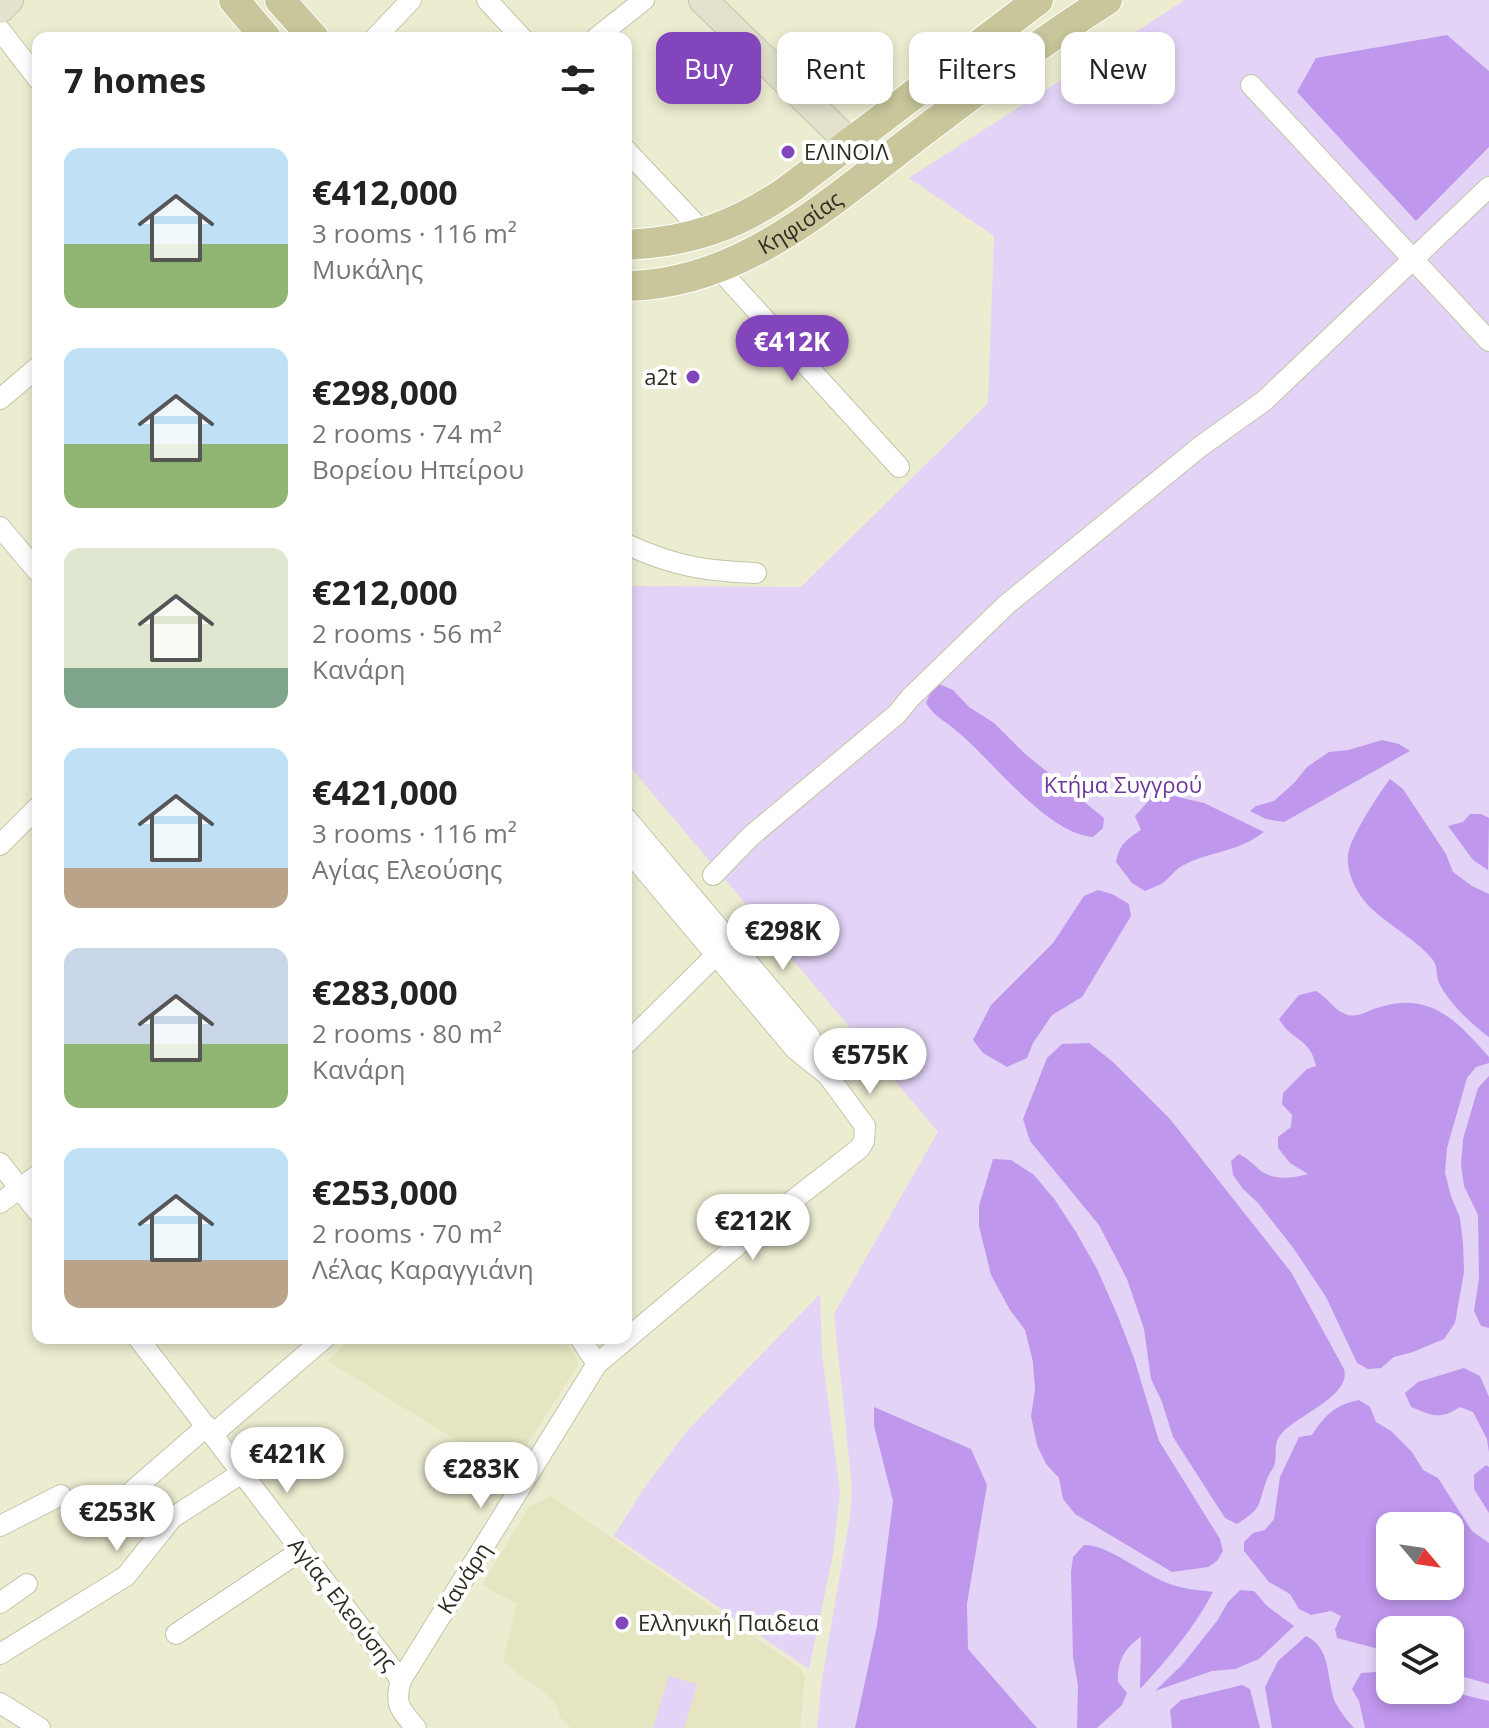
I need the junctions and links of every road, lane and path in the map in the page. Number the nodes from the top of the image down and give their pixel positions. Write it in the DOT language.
graph roads {
  1 [pos="9,0"];
  2 [pos="234,0"];
  3 [pos="280,0"];
  4 [pos="411,0"];
  5 [pos="487,0"];
  6 [pos="644,0"];
  7 [pos="703,0"];
  8 [pos="1038,0"];
  9 [pos="1107,0"];
  10 [pos="0,9"];
  11 [pos="0,30"];
  12 [pos="261,32"];
  13 [pos="309,32"];
  14 [pos="381,32"];
  15 [pos="516,32"];
  16 [pos="604,32"];
  17 [pos="32,71"];
  18 [pos="1251,85"];
  19 [pos="850,143"];
  20 [pos="632,156"];
  21 [pos="1489,187"];
  22 [pos="704,233"];
  23 [pos="632,245"];
  24 [pos="1412,261"];
  25 [pos="718,268"];
  26 [pos="632,286"];
  27 [pos="1489,341"];
  28 [pos="32,372"];
  29 [pos="0,399"];
  30 [pos="899,467"];
  31 [pos="0,527"];
  32 [pos="632,547"];
  33 [pos="32,565"];
  34 [pos="756,573"];
  35 [pos="32,813"];
  36 [pos="32,813"];
  37 [pos="632,826"];
  38 [pos="0,829"];
  39 [pos="0,845"];
  40 [pos="632,854"];
  41 [pos="713,875"];
  42 [pos="722,949"];
  43 [pos="632,1038"];
  44 [pos="0,1163"];
  45 [pos="32,1180"];
  46 [pos="20,1189"];
  47 [pos="0,1203"];
  48 [pos="32,1204"];
  49 [pos="632,1334"];
  50 [pos="143,1344"];
  51 [pos="318,1344"];
  52 [pos="584,1344"];
  53 [pos="621,1344"];
  54 [pos="597,1364"];
  55 [pos="210,1430"];
  56 [pos="242,1473"];
  57 [pos="61,1495"];
  58 [pos="93,1525"];
  59 [pos="0,1526"];
  60 [pos="302,1550"];
  61 [pos="27,1584"];
  62 [pos="0,1603"];
  63 [pos="176,1634"];
  64 [pos="0,1654"];
  65 [pos="401,1680"];
  66 [pos="0,1703"];
  67 [pos="40,1728"];
  68 [pos="416,1728"];
  1 -- 10 [label="street"];
  2 -- 12 [label="main road"];
  3 -- 13 [label="main road"];
  4 -- 14 [label="street"];
  5 -- 15 [label="street"];
  6 -- 16 [label="street"];
  7 -- 19 [label="street"];
  8 -- 19 [label="main road, Κηφισίας"];
  9 -- 25 [label="main road, Κηφισίας"];
  11 -- 17 [label="street"];
  18 -- 24 [label="street"];
  19 -- 22 [label="main road, Κηφισίας"];
  20 -- 22 [label="street"];
  21 -- 24 [label="street"];
  22 -- 23 [label="main road, Κηφισίας"];
  24 -- 27 [label="street"];
  24 -- 41 [label="street"];
  25 -- 26 [label="main road, Κηφισίας"];
  25 -- 30 [label="street"];
  28 -- 29 [label="street"];
  31 -- 33 [label="street"];
  32 -- 34 [label="street"];
  35 -- 38 [label="street"];
  36 -- 39 [label="street"];
  37 -- 42 [label="street"];
  40 -- 42 [label="street"];
  42 -- 43 [label="street"];
  42 -- 49 [label="street, Κανάρη"];
  44 -- 46 [label="street"];
  45 -- 46 [label="street"];
  46 -- 47 [label="street"];
  46 -- 48 [label="street"];
  50 -- 55 [label="street, Αγίας Ελεούσης"];
  51 -- 55 [label="street"];
  52 -- 54 [label="street"];
  53 -- 54 [label="street, Κανάρη"];
  54 -- 65 [label="street, Κανάρη"];
  55 -- 56 [label="street, Αγίας Ελεούσης"];
  55 -- 58 [label="street"];
  56 -- 60 [label="street, Αγίας Ελεούσης"];
  56 -- 64 [label="street"];
  57 -- 59 [label="street"];
  60 -- 63 [label="street"];
  60 -- 65 [label="street, Αγίας Ελεούσης"];
  61 -- 62 [label="street"];
  65 -- 68 [label="street"];
  66 -- 67 [label="street"];
}
